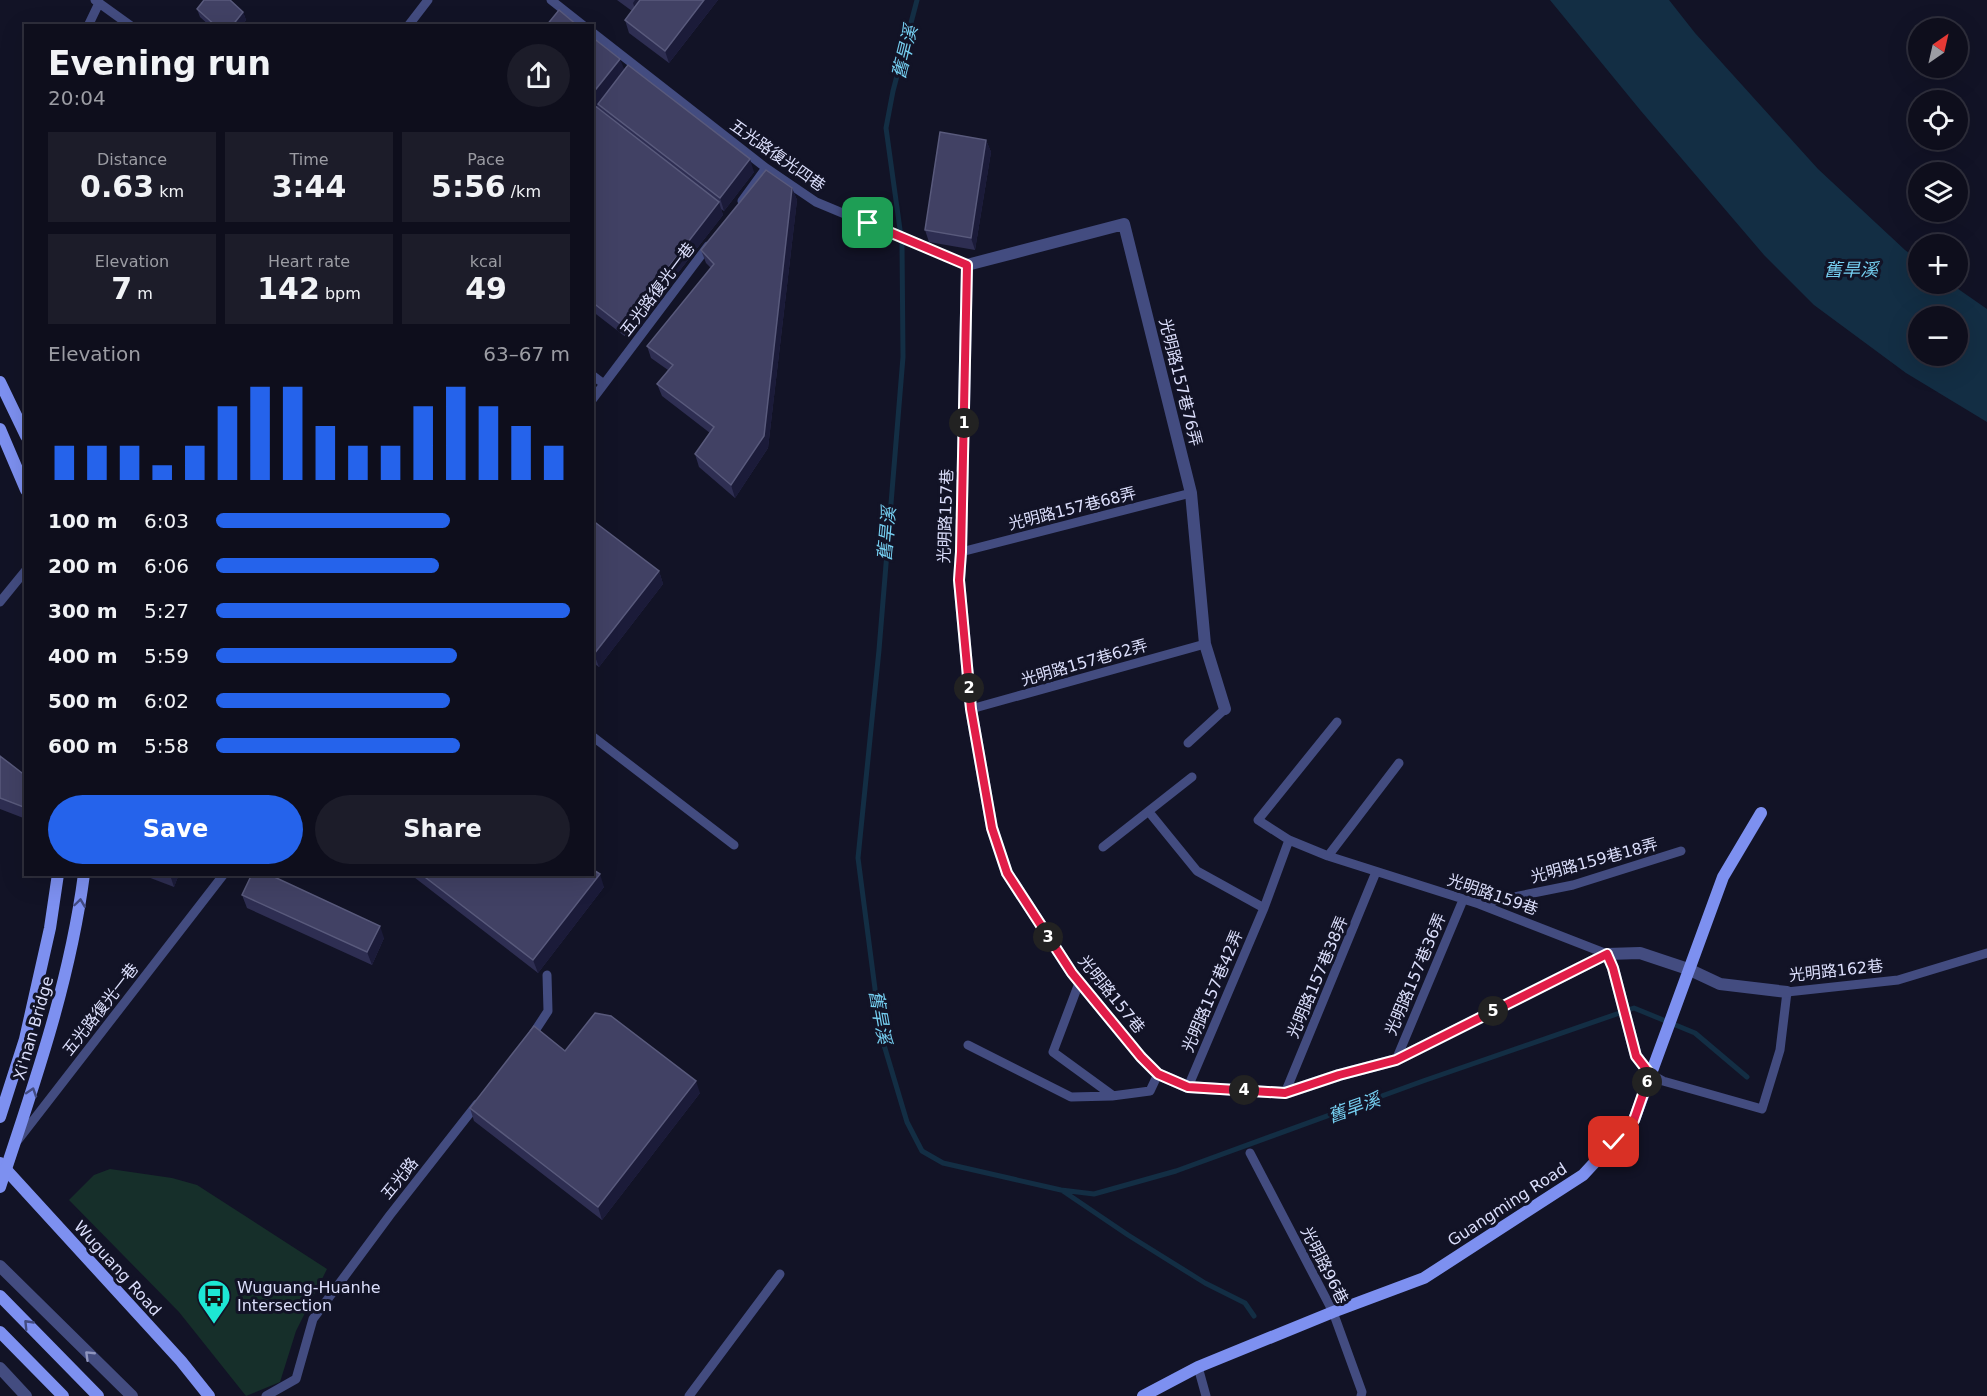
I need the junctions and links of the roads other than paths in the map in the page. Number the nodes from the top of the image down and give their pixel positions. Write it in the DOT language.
graph roads {
  1 [pos="428,0"];
  2 [pos="551,0"];
  3 [pos="97,1"];
  4 [pos="89,24"];
  5 [pos="128,24"];
  6 [pos="410,24"];
  7 [pos="581,24"];
  8 [pos="594,34"];
  9 [pos="766,168"];
  10 [pos="738,206"];
  11 [pos="717,234"];
  12 [pos="967,265"];
  13 [pos="594,376"];
  14 [pos="0,382"];
  15 [pos="604,384"];
  16 [pos="594,397"];
  17 [pos="0,429"];
  18 [pos="24,432"];
  19 [pos="24,485"];
  20 [pos="1191,493"];
  21 [pos="961,552"];
  22 [pos="24,572"];
  23 [pos="0,602"];
  24 [pos="1205,644"];
  25 [pos="971,709"];
  26 [pos="1225,709"];
  27 [pos="1337,722"];
  28 [pos="594,738"];
  29 [pos="1188,743"];
  30 [pos="1399,763"];
  31 [pos="1192,777"];
  32 [pos="1149,812"];
  33 [pos="1761,813"];
  34 [pos="1289,840"];
  35 [pos="734,845"];
  36 [pos="1103,847"];
  37 [pos="1681,851"];
  38 [pos="1328,856"];
  39 [pos="1376,872"];
  40 [pos="58,876"];
  41 [pos="84,876"];
  42 [pos="222,876"];
  43 [pos="1463,900"];
  44 [pos="1479,904"];
  45 [pos="1264,908"];
  46 [pos="1987,953"];
  47 [pos="1607,954"];
  48 [pos="1688,969"];
  49 [pos="547,975"];
  50 [pos="1080,983"];
  51 [pos="1787,992"];
  52 [pos="526,1044"];
  53 [pos="968,1045"];
  54 [pos="1396,1060"];
  55 [pos="1158,1074"];
  56 [pos="1650,1074"];
  57 [pos="1188,1087"];
  58 [pos="1285,1093"];
  59 [pos="1112,1096"];
  60 [pos="483,1098"];
  61 [pos="0,1117"];
  62 [pos="1250,1153"];
  63 [pos="0,1163"];
  64 [pos="0,1187"];
  65 [pos="0,1266"];
  66 [pos="780,1274"];
  67 [pos="0,1296"];
  68 [pos="1333,1312"];
  69 [pos="0,1332"];
  70 [pos="1198,1367"];
  71 [pos="0,1368"];
  72 [pos="26,1396"];
  73 [pos="63,1396"];
  74 [pos="98,1396"];
  75 [pos="132,1396"];
  76 [pos="209,1396"];
  77 [pos="266,1396"];
  78 [pos="689,1396"];
  79 [pos="1143,1396"];
  80 [pos="1206,1396"];
  81 [pos="1361,1396"];
  1 -- 6 [label="lane"];
  2 -- 7 [label="lane"];
  3 -- 4 [label="lane"];
  3 -- 5 [label="lane"];
  8 -- 9 [label="lane, 五光路復光四巷"];
  9 -- 10 [label="lane"];
  9 -- 12 [label="lane, 五光路復光四巷"];
  11 -- 15 [label="lane, 五光路復光一巷"];
  12 -- 20 [label="street, 光明路157巷76弄"];
  12 -- 21 [label="street, 光明路157巷"];
  13 -- 15 [label="lane"];
  14 -- 18 [label="street"];
  15 -- 16 [label="lane, 五光路復光一巷"];
  17 -- 19 [label="street"];
  20 -- 21 [label="lane, 光明路157巷68弄"];
  20 -- 24 [label="street, 光明路157巷76弄"];
  21 -- 25 [label="street, 光明路157巷"];
  22 -- 23 [label="lane"];
  24 -- 25 [label="lane, 光明路157巷62弄"];
  24 -- 26 [label="street, 光明路157巷76弄"];
  25 -- 50 [label="street, 光明路157巷"];
  26 -- 29 [label="lane"];
  27 -- 34 [label="lane, 光明路159巷"];
  28 -- 35 [label="lane"];
  30 -- 38 [label="lane"];
  31 -- 32 [label="lane"];
  32 -- 36 [label="lane"];
  32 -- 45 [label="lane"];
  33 -- 48 [label="street, Guangming Road"];
  34 -- 38 [label="lane, 光明路159巷"];
  34 -- 45 [label="lane, 光明路157巷42弄"];
  37 -- 44 [label="lane, 光明路159巷18弄"];
  38 -- 39 [label="lane, 光明路159巷"];
  39 -- 43 [label="lane, 光明路159巷"];
  39 -- 58 [label="lane, 光明路157巷38弄"];
  40 -- 61 [label="street, Xi'nan Bridge"];
  64 -- 41 [label="street, Xi'nan Bridge, one-way, bridge"];
  42 -- 63 [label="lane, 五光路復光一巷"];
  43 -- 44 [label="lane, 光明路159巷"];
  43 -- 54 [label="lane, 光明路157巷36弄"];
  44 -- 47 [label="lane, 光明路159巷"];
  45 -- 57 [label="lane, 光明路157巷42弄"];
  46 -- 51 [label="lane, 光明路162巷"];
  47 -- 48 [label="street, 光明路159巷"];
  47 -- 54 [label="street, 光明路157巷"];
  47 -- 56 [label="street"];
  48 -- 51 [label="street, 光明路162巷"];
  48 -- 56 [label="street, Guangming Road"];
  49 -- 52 [label="lane"];
  50 -- 55 [label="street, 光明路157巷"];
  50 -- 59 [label="lane"];
  51 -- 56 [label="lane"];
  53 -- 59 [label="lane"];
  54 -- 58 [label="street, 光明路157巷"];
  55 -- 57 [label="street, 光明路157巷"];
  55 -- 59 [label="lane"];
  56 -- 68 [label="street, Guangming Road"];
  57 -- 58 [label="street, 光明路157巷"];
  60 -- 77 [label="lane, 五光路"];
  62 -- 68 [label="lane, 光明路96巷"];
  63 -- 76 [label="street, Wuguang Road"];
  75 -- 65 [label="street, one-way"];
  66 -- 78 [label="lane"];
  74 -- 67 [label="street, one-way"];
  68 -- 70 [label="street, Guangming Road"];
  68 -- 81 [label="lane, 光明路96巷"];
  69 -- 73 [label="street"];
  70 -- 79 [label="street, Guangming Road"];
  70 -- 80 [label="lane"];
  71 -- 72 [label="street"];
}
